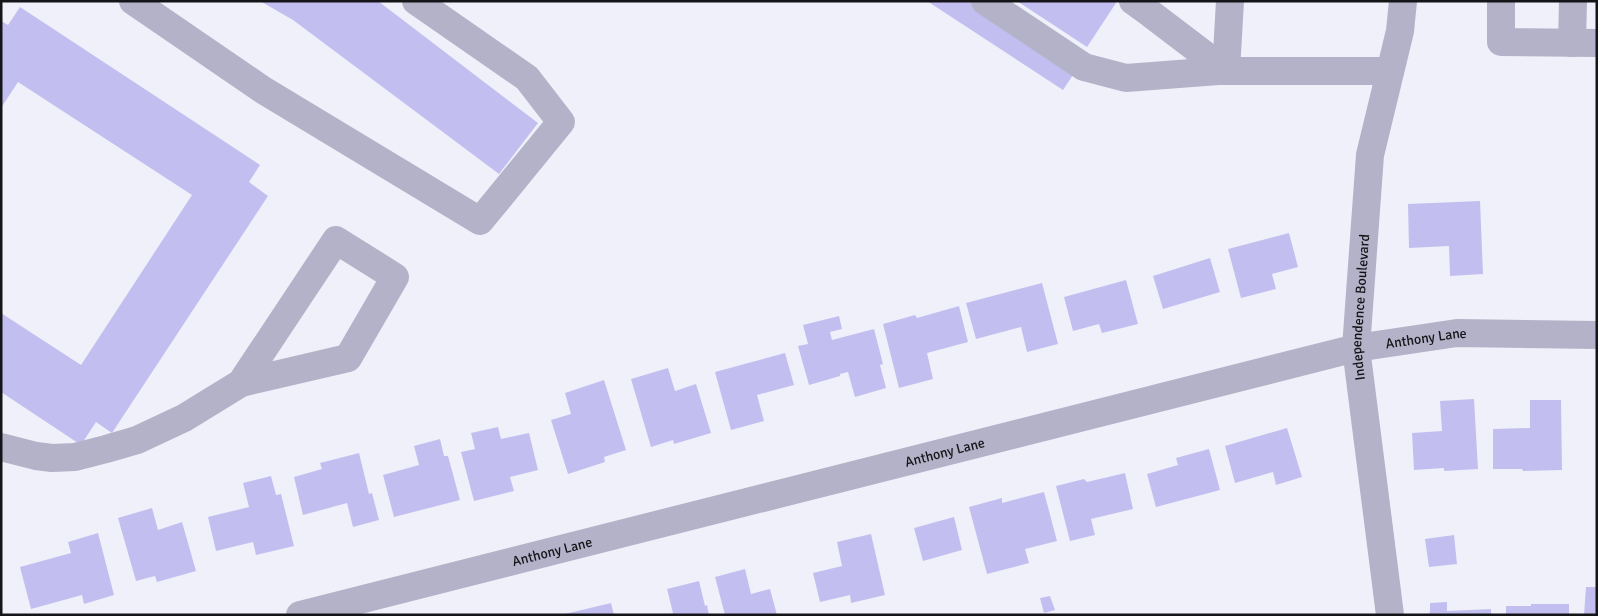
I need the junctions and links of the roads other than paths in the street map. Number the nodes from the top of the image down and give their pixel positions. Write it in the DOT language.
graph roads {
  1 [pos="133,1"];
  2 [pos="416,1"];
  3 [pos="985,1"];
  4 [pos="1133,1"];
  5 [pos="1230,1"];
  6 [pos="1403,1"];
  7 [pos="1501,1"];
  8 [pos="1573,1"];
  9 [pos="1584,43"];
  10 [pos="1226,71"];
  11 [pos="1390,72"];
  12 [pos="1597,335"];
  13 [pos="1356,348"];
  14 [pos="242,383"];
  15 [pos="1,447"];
  16 [pos="300,615"];
  17 [pos="1390,615"];
  1 -- 2 [label="street"];
  3 -- 10 [label="street"];
  4 -- 10 [label="street"];
  5 -- 10 [label="street"];
  6 -- 11 [label="street, Independence Boulevard"];
  7 -- 9 [label="street"];
  8 -- 9 [label="street"];
  10 -- 11 [label="street"];
  11 -- 13 [label="street, Independence Boulevard"];
  12 -- 13 [label="street, Anthony Lane"];
  13 -- 16 [label="street, Anthony Lane"];
  13 -- 17 [label="street, Independence Boulevard"];
  14 -- 14 [label="street"];
  14 -- 15 [label="street"];
}
